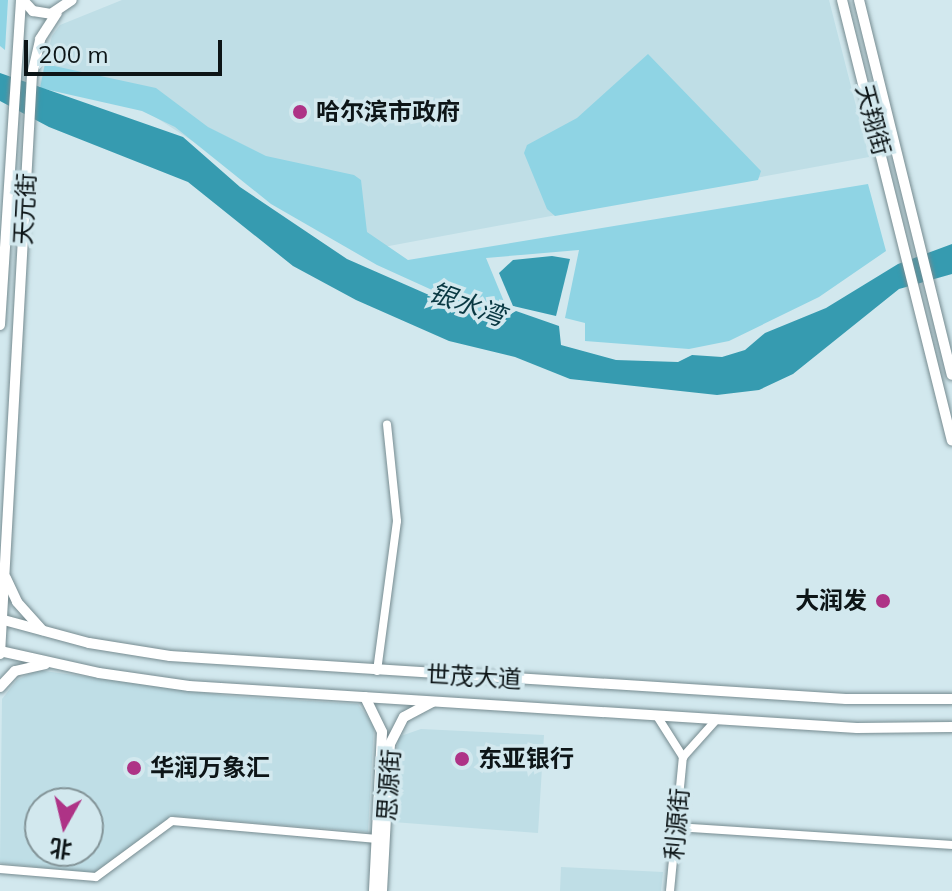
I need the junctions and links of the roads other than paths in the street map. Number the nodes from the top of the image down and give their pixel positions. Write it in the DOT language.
graph roads {
  1 [pos="22,0"];
  2 [pos="80,0"];
  3 [pos="842,0"];
  4 [pos="859,0"];
  5 [pos="70,3"];
  6 [pos="57,13"];
  7 [pos="2,266"];
  8 [pos="0,325"];
  9 [pos="952,375"];
  10 [pos="387,425"];
  11 [pos="952,440"];
  12 [pos="4,573"];
  13 [pos="1,619"];
  14 [pos="44,631"];
  15 [pos="0,652"];
  16 [pos="56,664"];
  17 [pos="377,671"];
  18 [pos="0,687"];
  19 [pos="365,697"];
  20 [pos="952,699"];
  21 [pos="435,700"];
  22 [pos="657,716"];
  23 [pos="717,719"];
  24 [pos="952,727"];
  25 [pos="683,757"];
  26 [pos="676,827"];
  27 [pos="377,839"];
  28 [pos="952,845"];
  29 [pos="0,869"];
  30 [pos="374,891"];
  31 [pos="382,891"];
  32 [pos="670,891"];
  1 -- 6 [label="main road"];
  1 -- 7 [label="main road, 天元街"];
  2 -- 5 [label="main road"];
  3 -- 11 [label="main road, 天翔街"];
  4 -- 9 [label="main road, 天翔街"];
  5 -- 6 [label="main road"];
  6 -- 12 [label="main road, 天元街"];
  7 -- 8 [label="main road, 天元街"];
  10 -- 17 [label="street"];
  12 -- 13 [label="main road, 天元街"];
  12 -- 14 [label="main road"];
  13 -- 14 [label="main road, 世茂大道"];
  13 -- 15 [label="main road, 天元街"];
  14 -- 17 [label="main road, 世茂大道"];
  15 -- 16 [label="main road, 世茂大道"];
  16 -- 18 [label="main road"];
  16 -- 19 [label="main road, 世茂大道"];
  17 -- 20 [label="main road, 世茂大道"];
  19 -- 21 [label="main road, 世茂大道"];
  19 -- 27 [label="main road, 思源街"];
  21 -- 22 [label="main road, 世茂大道"];
  21 -- 31 [label="main road, 思源街"];
  22 -- 23 [label="main road, 世茂大道"];
  22 -- 25 [label="street"];
  23 -- 24 [label="main road, 世茂大道"];
  23 -- 25 [label="street"];
  25 -- 26 [label="street, 利源街"];
  26 -- 28 [label="street"];
  26 -- 32 [label="street, 利源街"];
  27 -- 29 [label="street"];
  27 -- 30 [label="main road, 思源街"];
}
